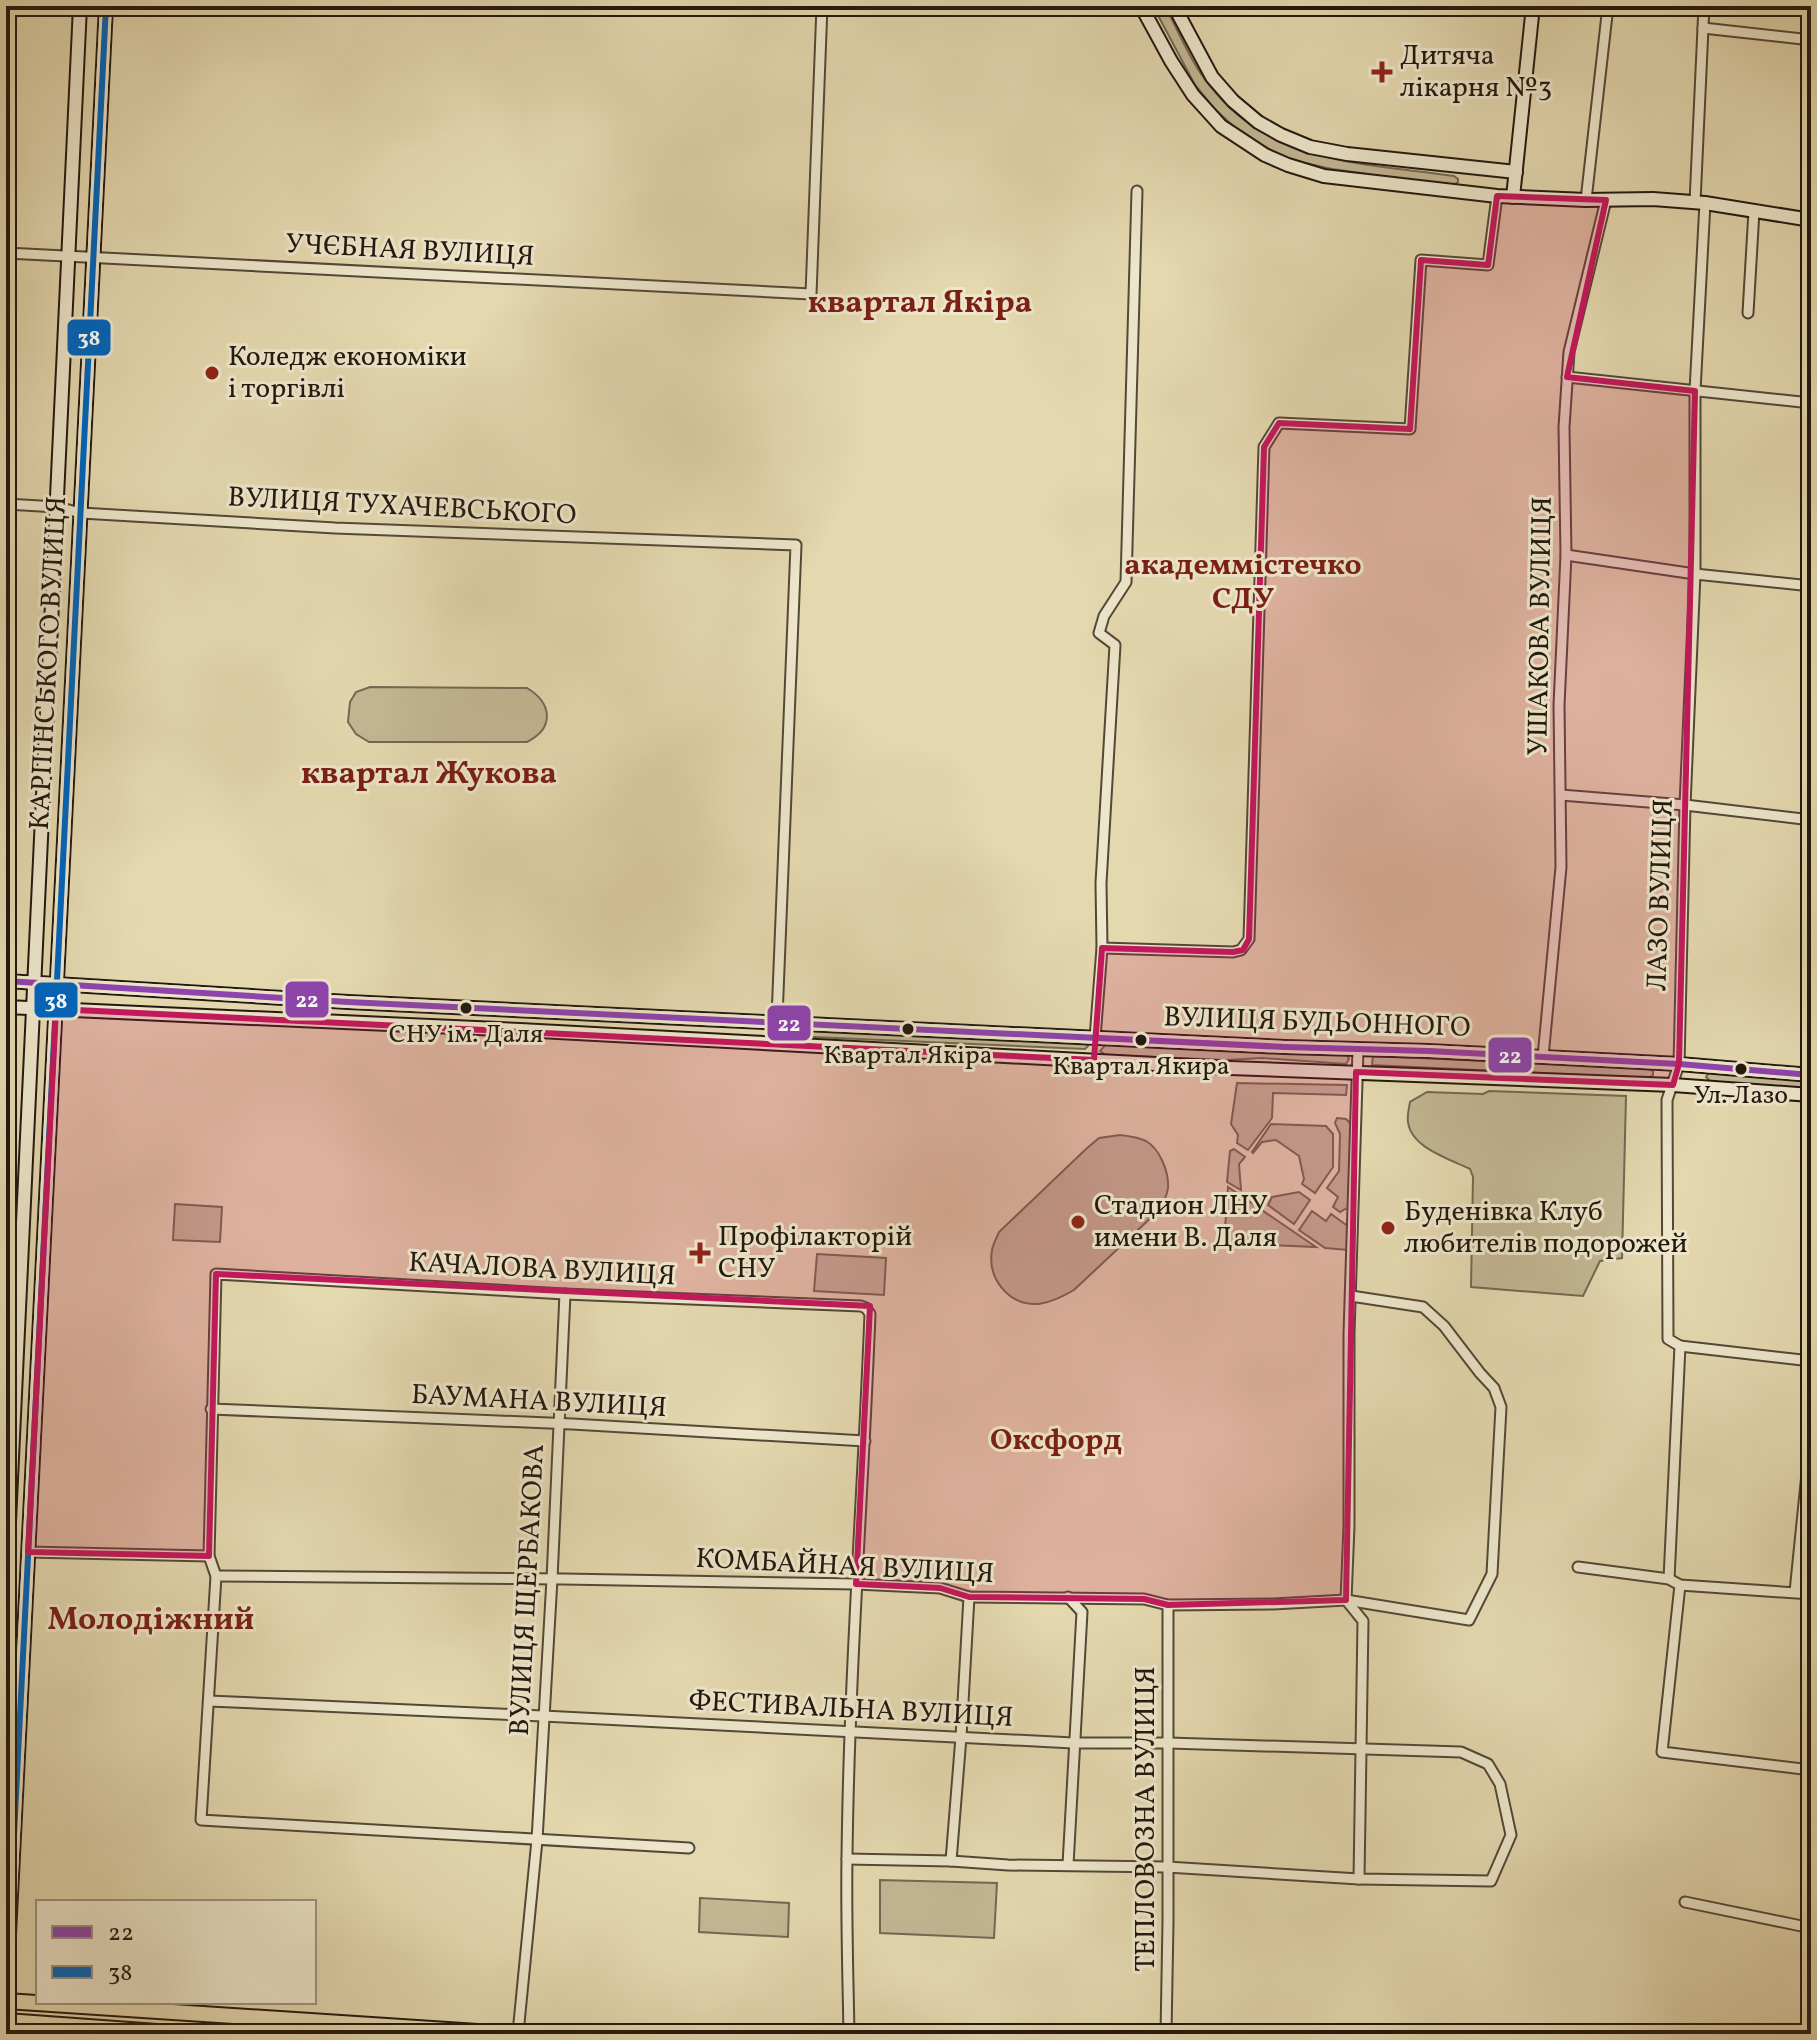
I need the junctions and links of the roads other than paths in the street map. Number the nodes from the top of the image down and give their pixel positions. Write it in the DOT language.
graph roads {
  1 [pos="80,6"];
  2 [pos="106,6"];
  3 [pos="822,6"];
  4 [pos="1141,6"];
  5 [pos="1174,6"];
  6 [pos="1533,6"];
  7 [pos="1608,6"];
  8 [pos="1704,6"];
  9 [pos="1703,28"];
  10 [pos="1811,40"];
  11 [pos="1516,172"];
  12 [pos="1137,191"];
  13 [pos="1497,196"];
  14 [pos="1513,197"];
  15 [pos="1586,200"];
  16 [pos="1606,200"];
  17 [pos="1700,203"];
  18 [pos="1754,211"];
  19 [pos="1811,220"];
  20 [pos="6,253"];
  21 [pos="69,256"];
  22 [pos="94,257"];
  23 [pos="1748,313"];
  24 [pos="1567,377"];
  25 [pos="1695,391"];
  26 [pos="1811,403"];
  27 [pos="6,504"];
  28 [pos="57,507"];
  29 [pos="81,513"];
  30 [pos="1566,555"];
  31 [pos="1695,574"];
  32 [pos="1811,586"];
  33 [pos="1561,795"];
  34 [pos="1685,805"];
  35 [pos="1811,820"];
  36 [pos="1102,948"];
  37 [pos="6,981"];
  38 [pos="35,982"];
  39 [pos="57,983"];
  40 [pos="6,1007"];
  41 [pos="33,1008"];
  42 [pos="56,1009"];
  43 [pos="777,1022"];
  44 [pos="1095,1038"];
  45 [pos="776,1043"];
  46 [pos="1358,1050"];
  47 [pos="1543,1057"];
  48 [pos="1094,1060"];
  49 [pos="1679,1064"];
  50 [pos="1356,1072"];
  51 [pos="1811,1075"];
  52 [pos="1673,1085"];
  53 [pos="1811,1095"];
  54 [pos="565,1294"];
  55 [pos="1351,1296"];
  56 [pos="1680,1346"];
  57 [pos="1811,1361"];
  58 [pos="211,1409"];
  59 [pos="559,1423"];
  60 [pos="1811,1434"];
  61 [pos="865,1441"];
  62 [pos="28,1552"];
  63 [pos="209,1556"];
  64 [pos="1578,1567"];
  65 [pos="216,1576"];
  66 [pos="552,1579"];
  67 [pos="1669,1579"];
  68 [pos="856,1584"];
  69 [pos="1680,1585"];
  70 [pos="6,1586"];
  71 [pos="1795,1592"];
  72 [pos="1811,1594"];
  73 [pos="969,1597"];
  74 [pos="1068,1597"];
  75 [pos="1346,1600"];
  76 [pos="1168,1605"];
  77 [pos="209,1701"];
  78 [pos="543,1716"];
  79 [pos="851,1733"];
  80 [pos="961,1737"];
  81 [pos="1073,1743"];
  82 [pos="1169,1743"];
  83 [pos="1362,1750"];
  84 [pos="1811,1770"];
  85 [pos="537,1840"];
  86 [pos="689,1848"];
  87 [pos="847,1859"];
  88 [pos="951,1861"];
  89 [pos="1068,1865"];
  90 [pos="1167,1867"];
  91 [pos="1359,1879"];
  92 [pos="1685,1902"];
  93 [pos="1811,1928"];
  94 [pos="6,1994"];
  95 [pos="6,2001"];
  96 [pos="36,2003"];
  97 [pos="52,2004"];
  98 [pos="6,2021"];
  99 [pos="518,2033"];
  100 [pos="178,2034"];
  101 [pos="185,2034"];
  102 [pos="555,2034"];
  103 [pos="849,2034"];
  104 [pos="1166,2034"];
  1 -- 21 [label="street, КАРПІНСЬКОГО ВУЛИЦЯ"];
  2 -- 22 [label="street, КАРПІНСЬКОГО ВУЛИЦЯ"];
  3 -- 22 [label="street, УЧЄБНАЯ ВУЛИЦЯ"];
  4 -- 13 [label="street"];
  5 -- 11 [label="street"];
  6 -- 11 [label="street"];
  7 -- 15 [label="street"];
  8 -- 9 [label="street, ЛАЗО ВУЛИЦЯ"];
  9 -- 10 [label="street"];
  9 -- 17 [label="street, ЛАЗО ВУЛИЦЯ"];
  11 -- 14 [label="street"];
  12 -- 36 [label="street"];
  13 -- 14 [label="street"];
  13 -- 36 [label="street"];
  14 -- 15 [label="street"];
  15 -- 16 [label="street"];
  16 -- 17 [label="street"];
  16 -- 24 [label="street, УШАКОВА ВУЛИЦЯ"];
  17 -- 18 [label="street"];
  17 -- 25 [label="street, ЛАЗО ВУЛИЦЯ"];
  18 -- 19 [label="street"];
  18 -- 23 [label="street"];
  20 -- 21 [label="street, УЧЄБНАЯ ВУЛИЦЯ"];
  21 -- 22 [label="street, УЧЄБНАЯ ВУЛИЦЯ"];
  21 -- 28 [label="street, КАРПІНСЬКОГО ВУЛИЦЯ"];
  22 -- 29 [label="street, КАРПІНСЬКОГО ВУЛИЦЯ"];
  24 -- 25 [label="street"];
  24 -- 30 [label="street, УШАКОВА ВУЛИЦЯ"];
  25 -- 26 [label="street"];
  25 -- 31 [label="street, ЛАЗО ВУЛИЦЯ"];
  27 -- 28 [label="street, ВУЛИЦЯ ТУХАЧЕВСЬКОГО"];
  28 -- 29 [label="street, ВУЛИЦЯ ТУХАЧЕВСЬКОГО"];
  28 -- 38 [label="street, КАРПІНСЬКОГО ВУЛИЦЯ"];
  29 -- 39 [label="street, КАРПІНСЬКОГО ВУЛИЦЯ"];
  29 -- 43 [label="street, ВУЛИЦЯ ТУХАЧЕВСЬКОГО"];
  30 -- 31 [label="street"];
  30 -- 33 [label="street, УШАКОВА ВУЛИЦЯ"];
  31 -- 32 [label="street"];
  31 -- 34 [label="street, ЛАЗО ВУЛИЦЯ"];
  33 -- 34 [label="street"];
  33 -- 47 [label="street, УШАКОВА ВУЛИЦЯ"];
  34 -- 35 [label="street"];
  34 -- 49 [label="street, ЛАЗО ВУЛИЦЯ"];
  36 -- 44 [label="street"];
  37 -- 38 [label="street, ВУЛИЦЯ БУДЬОННОГО"];
  38 -- 39 [label="street, ВУЛИЦЯ БУДЬОННОГО"];
  38 -- 41 [label="street, КАРПІНСЬКОГО ВУЛИЦЯ"];
  39 -- 42 [label="street, КАРПІНСЬКОГО ВУЛИЦЯ"];
  39 -- 43 [label="street, ВУЛИЦЯ БУДЬОННОГО"];
  40 -- 41 [label="street, ВУЛИЦЯ БУДЬОННОГО"];
  41 -- 42 [label="street, ВУЛИЦЯ БУДЬОННОГО"];
  41 -- 70 [label="street, КАРПІНСЬКОГО ВУЛИЦЯ"];
  42 -- 45 [label="street, ВУЛИЦЯ БУДЬОННОГО"];
  42 -- 62 [label="street, КАРПІНСЬКОГО ВУЛИЦЯ"];
  43 -- 44 [label="street, ВУЛИЦЯ БУДЬОННОГО"];
  43 -- 45 [label="street"];
  44 -- 46 [label="street, ВУЛИЦЯ БУДЬОННОГО"];
  44 -- 48 [label="street"];
  45 -- 48 [label="street, ВУЛИЦЯ БУДЬОННОГО"];
  46 -- 47 [label="street, ВУЛИЦЯ БУДЬОННОГО"];
  46 -- 50 [label="street"];
  47 -- 49 [label="street, ВУЛИЦЯ БУДЬОННОГО"];
  48 -- 50 [label="street, ВУЛИЦЯ БУДЬОННОГО"];
  49 -- 51 [label="street, ВУЛИЦЯ БУДЬОННОГО"];
  49 -- 52 [label="street, ЛАЗО ВУЛИЦЯ"];
  50 -- 52 [label="street, ВУЛИЦЯ БУДЬОННОГО"];
  50 -- 55 [label="street"];
  52 -- 53 [label="street, ВУЛИЦЯ БУДЬОННОГО"];
  52 -- 56 [label="street, ЛАЗО ВУЛИЦЯ"];
  54 -- 58 [label="street, КАЧАЛОВА ВУЛИЦЯ"];
  54 -- 59 [label="street, ВУЛИЦЯ ЩЕРБАКОВА"];
  54 -- 61 [label="street, КАЧАЛОВА ВУЛИЦЯ"];
  55 -- 75 [label="street"];
  55 -- 75 [label="street, КОМБАЙНАЯ ВУЛИЦЯ"];
  56 -- 57 [label="street"];
  56 -- 67 [label="street, ЛАЗО ВУЛИЦЯ"];
  58 -- 59 [label="street, БАУМАНА ВУЛИЦЯ"];
  58 -- 63 [label="street"];
  59 -- 61 [label="street, БАУМАНА ВУЛИЦЯ"];
  59 -- 66 [label="street, ВУЛИЦЯ ЩЕРБАКОВА"];
  60 -- 71 [label="street"];
  61 -- 68 [label="street"];
  62 -- 63 [label="street"];
  62 -- 94 [label="street, КАРПІНСЬКОГО ВУЛИЦЯ"];
  63 -- 65 [label="street"];
  64 -- 67 [label="street"];
  65 -- 66 [label="street, КОМБАЙНАЯ ВУЛИЦЯ"];
  65 -- 77 [label="street"];
  66 -- 68 [label="street, КОМБАЙНАЯ ВУЛИЦЯ"];
  66 -- 78 [label="street, ВУЛИЦЯ ЩЕРБАКОВА"];
  67 -- 69 [label="street"];
  68 -- 73 [label="street, КОМБАЙНАЯ ВУЛИЦЯ"];
  68 -- 79 [label="street"];
  69 -- 71 [label="street"];
  69 -- 84 [label="street"];
  71 -- 72 [label="street"];
  73 -- 74 [label="street, КОМБАЙНАЯ ВУЛИЦЯ"];
  73 -- 80 [label="street"];
  74 -- 76 [label="street, КОМБАЙНАЯ ВУЛИЦЯ"];
  74 -- 81 [label="street"];
  75 -- 76 [label="street, КОМБАЙНАЯ ВУЛИЦЯ"];
  75 -- 83 [label="street"];
  76 -- 82 [label="street, ТЕПЛОВОЗНА ВУЛИЦЯ"];
  77 -- 78 [label="street, ФЕСТИВАЛЬНА ВУЛИЦЯ"];
  77 -- 85 [label="street"];
  78 -- 79 [label="street, ФЕСТИВАЛЬНА ВУЛИЦЯ"];
  78 -- 85 [label="street, ВУЛИЦЯ ЩЕРБАКОВА"];
  79 -- 80 [label="street, ФЕСТИВАЛЬНА ВУЛИЦЯ"];
  79 -- 87 [label="street"];
  80 -- 81 [label="street, ФЕСТИВАЛЬНА ВУЛИЦЯ"];
  80 -- 88 [label="street"];
  81 -- 82 [label="street, ФЕСТИВАЛЬНА ВУЛИЦЯ"];
  81 -- 89 [label="street"];
  82 -- 83 [label="street, ФЕСТИВАЛЬНА ВУЛИЦЯ"];
  82 -- 90 [label="street, ТЕПЛОВОЗНА ВУЛИЦЯ"];
  83 -- 91 [label="street"];
  83 -- 91 [label="street, ФЕСТИВАЛЬНА ВУЛИЦЯ"];
  85 -- 86 [label="street"];
  85 -- 99 [label="street, ВУЛИЦЯ ЩЕРБАКОВА"];
  87 -- 88 [label="street"];
  87 -- 103 [label="street"];
  88 -- 89 [label="street"];
  89 -- 90 [label="street"];
  90 -- 91 [label="street"];
  90 -- 104 [label="street, ТЕПЛОВОЗНА ВУЛИЦЯ"];
  92 -- 93 [label="street"];
  95 -- 96 [label="main road"];
  97 -- 99 [label="main road"];
  98 -- 100 [label="main road"];
  99 -- 102 [label="main road"];
  100 -- 101 [label="main road"];
}
